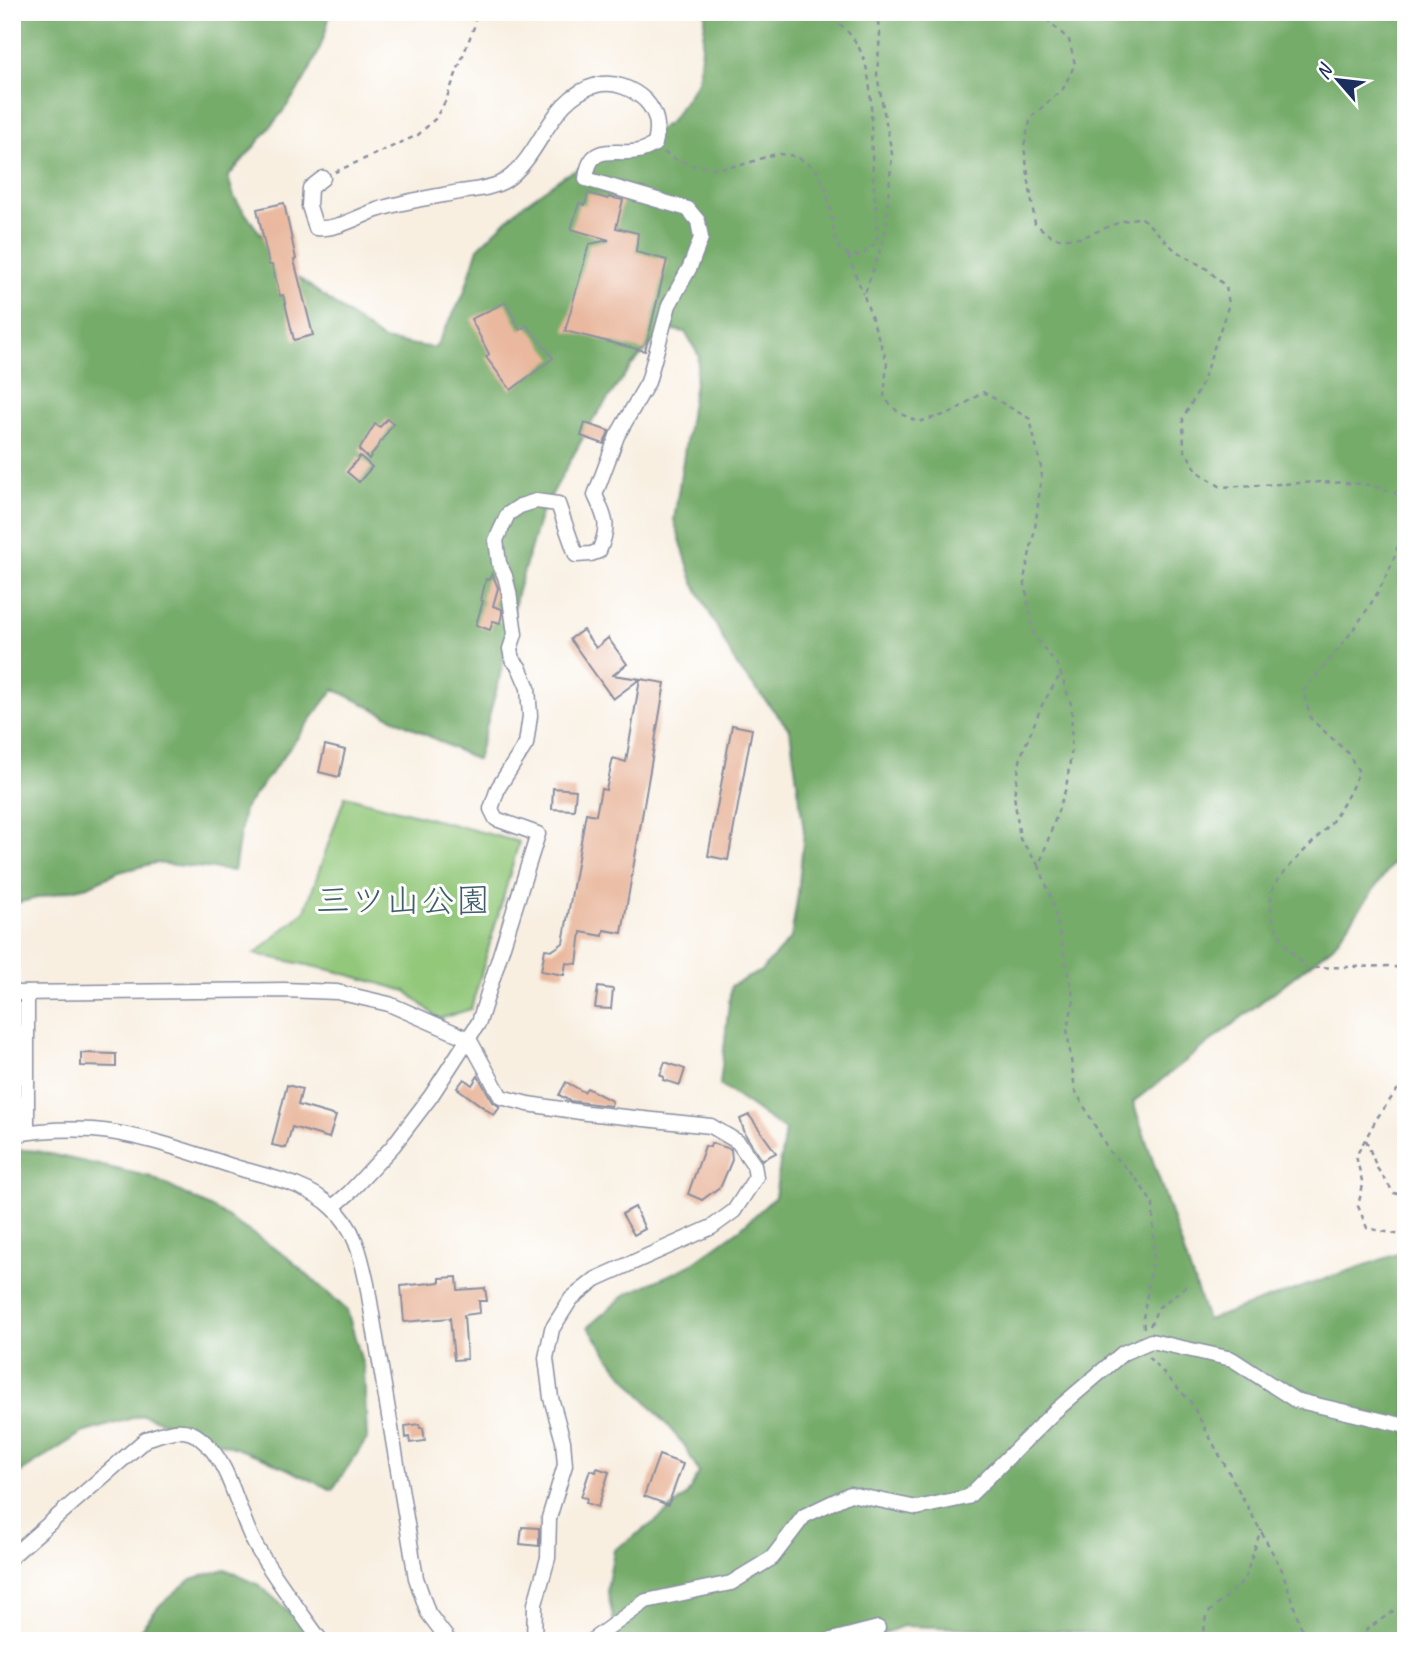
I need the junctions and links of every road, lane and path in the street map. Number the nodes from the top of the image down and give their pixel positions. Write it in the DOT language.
graph roads {
  1 [pos="476,12"];
  2 [pos="821,12"];
  3 [pos="876,12"];
  4 [pos="1038,12"];
  5 [pos="655,144"];
  6 [pos="323,178"];
  7 [pos="848,255"];
  8 [pos="864,296"];
  9 [pos="1406,496"];
  10 [pos="1406,507"];
  11 [pos="1061,674"];
  12 [pos="1039,866"];
  13 [pos="1406,970"];
  14 [pos="20,993"];
  15 [pos="469,1039"];
  16 [pos="1406,1071"];
  17 [pos="27,1132"];
  18 [pos="12,1135"];
  19 [pos="1366,1140"];
  20 [pos="1406,1196"];
  21 [pos="332,1207"];
  22 [pos="1406,1236"];
  23 [pos="1186,1286"];
  24 [pos="1148,1357"];
  25 [pos="1406,1426"];
  26 [pos="1261,1529"];
  27 [pos="12,1556"];
  28 [pos="1406,1603"];
  29 [pos="877,1628"];
  30 [pos="321,1641"];
  31 [pos="449,1641"];
  32 [pos="534,1641"];
  33 [pos="591,1641"];
  34 [pos="828,1641"];
  35 [pos="1203,1641"];
  36 [pos="1309,1641"];
  37 [pos="1362,1641"];
  1 -- 6 [label="path"];
  2 -- 7 [label="path"];
  3 -- 8 [label="path"];
  4 -- 9 [label="path"];
  5 -- 6 [label="street"];
  5 -- 7 [label="path"];
  5 -- 15 [label="street"];
  7 -- 8 [label="path"];
  8 -- 11 [label="path"];
  10 -- 13 [label="path"];
  11 -- 12 [label="path"];
  11 -- 12 [label="path"];
  12 -- 23 [label="path"];
  14 -- 15 [label="street"];
  14 -- 17 [label="street"];
  15 -- 21 [label="street"];
  15 -- 32 [label="street"];
  16 -- 19 [label="path"];
  17 -- 18 [label="street"];
  17 -- 21 [label="street"];
  19 -- 20 [label="path"];
  19 -- 22 [label="path"];
  21 -- 31 [label="street"];
  24 -- 26 [label="path"];
  25 -- 33 [label="street"];
  26 -- 35 [label="path"];
  26 -- 36 [label="path"];
  27 -- 30 [label="street"];
  28 -- 37 [label="path"];
  29 -- 34 [label="street"];
}
